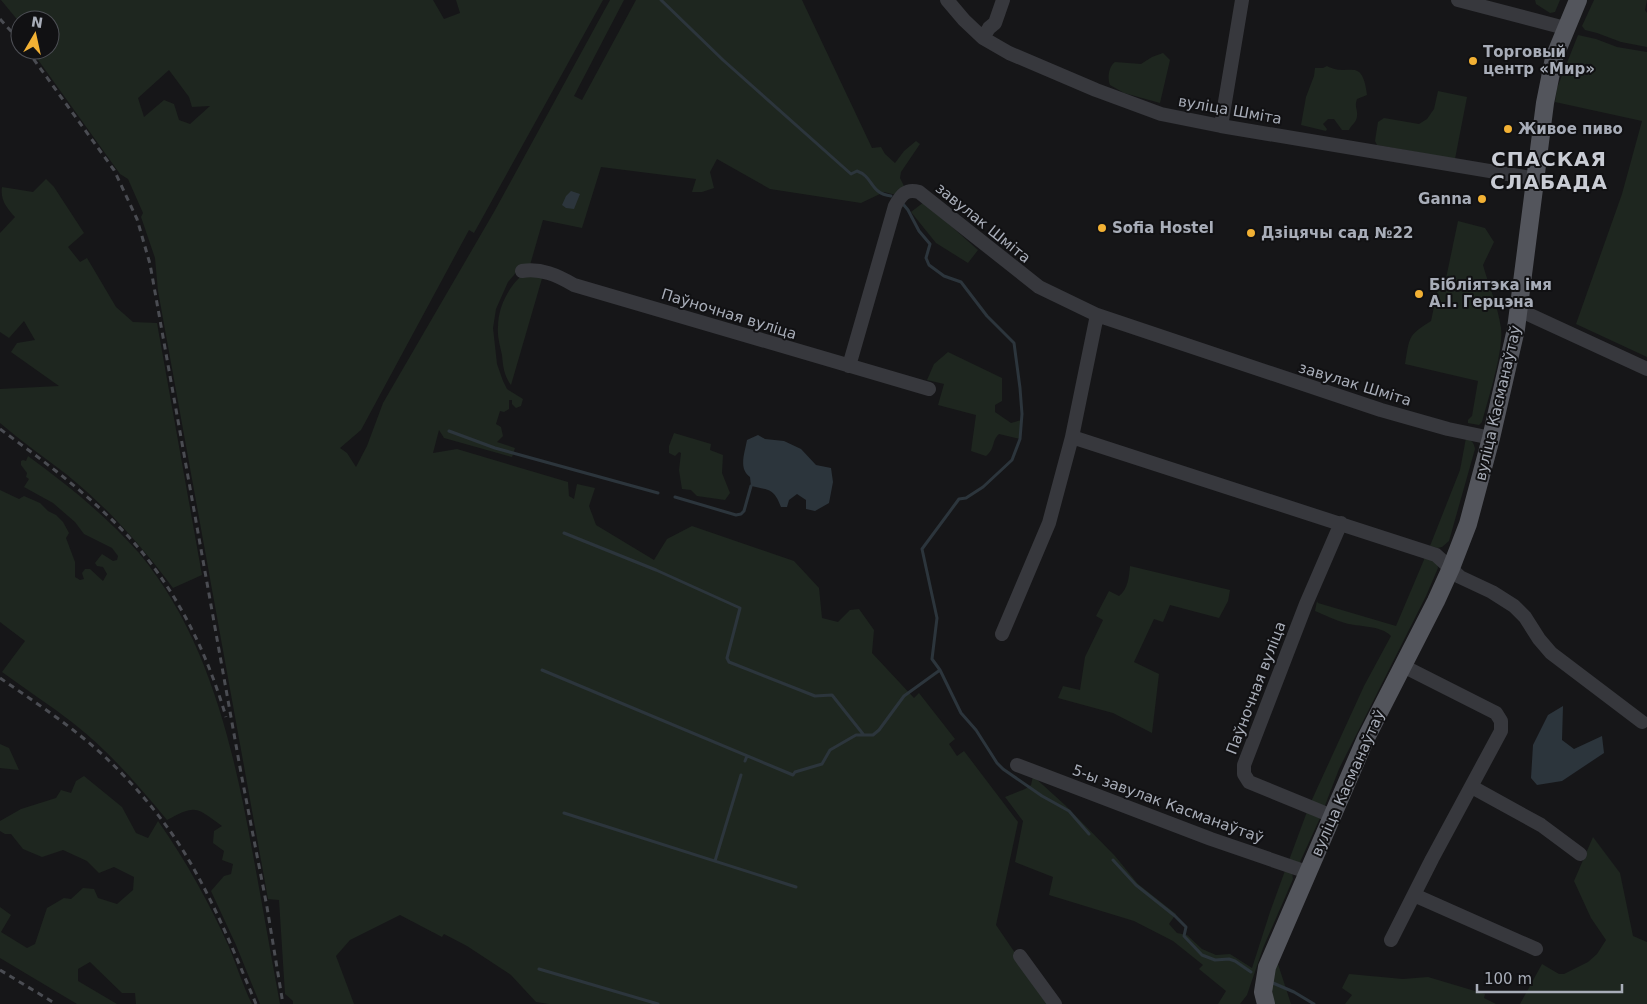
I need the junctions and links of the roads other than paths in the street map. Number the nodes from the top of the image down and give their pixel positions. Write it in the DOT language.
graph roads {
  1 [pos="947,0"];
  2 [pos="1003,0"];
  3 [pos="1242,0"];
  4 [pos="1458,0"];
  5 [pos="1578,0"];
  6 [pos="1566,28"];
  7 [pos="982,38"];
  8 [pos="1221,126"];
  9 [pos="1537,179"];
  10 [pos="522,271"];
  11 [pos="1519,310"];
  12 [pos="1097,315"];
  13 [pos="849,366"];
  14 [pos="1647,368"];
  15 [pos="929,389"];
  16 [pos="1072,437"];
  17 [pos="1491,438"];
  18 [pos="1341,523"];
  19 [pos="1451,568"];
  20 [pos="1002,634"];
  21 [pos="1403,666"];
  22 [pos="1642,722"];
  23 [pos="1017,765"];
  24 [pos="1472,787"];
  25 [pos="1332,816"];
  26 [pos="1580,854"];
  27 [pos="1307,872"];
  28 [pos="1414,895"];
  29 [pos="1391,940"];
  30 [pos="1536,949"];
  31 [pos="1020,956"];
  32 [pos="1055,1004"];
  33 [pos="1265,1004"];
  1 -- 7 [label="street, вуліца Шміта"];
  2 -- 7 [label="street"];
  3 -- 8 [label="street"];
  4 -- 6 [label="street"];
  5 -- 6 [label="main road, вуліца Касманаўтаў"];
  6 -- 9 [label="main road, вуліца Касманаўтаў"];
  7 -- 8 [label="street, вуліца Шміта"];
  8 -- 9 [label="street, вуліца Шміта"];
  9 -- 11 [label="main road, вуліца Касманаўтаў"];
  10 -- 13 [label="street, Паўночная вуліца"];
  11 -- 14 [label="street"];
  11 -- 17 [label="main road, вуліца Касманаўтаў"];
  12 -- 13 [label="street, завулак Шміта"];
  12 -- 16 [label="street"];
  12 -- 17 [label="street, завулак Шміта"];
  13 -- 15 [label="street, Паўночная вуліца"];
  16 -- 18 [label="street"];
  16 -- 20 [label="street"];
  17 -- 19 [label="main road, вуліца Касманаўтаў"];
  18 -- 19 [label="street"];
  18 -- 25 [label="street, Паўночная вуліца"];
  19 -- 21 [label="main road, вуліца Касманаўтаў"];
  19 -- 22 [label="street"];
  21 -- 24 [label="street"];
  21 -- 25 [label="main road, вуліца Касманаўтаў"];
  23 -- 27 [label="street, 5-ы завулак Касманаўтаў"];
  24 -- 26 [label="street"];
  24 -- 28 [label="street"];
  25 -- 27 [label="main road, вуліца Касманаўтаў"];
  27 -- 33 [label="main road, вуліца Касманаўтаў"];
  28 -- 29 [label="street"];
  28 -- 30 [label="street"];
  31 -- 32 [label="street"];
}
